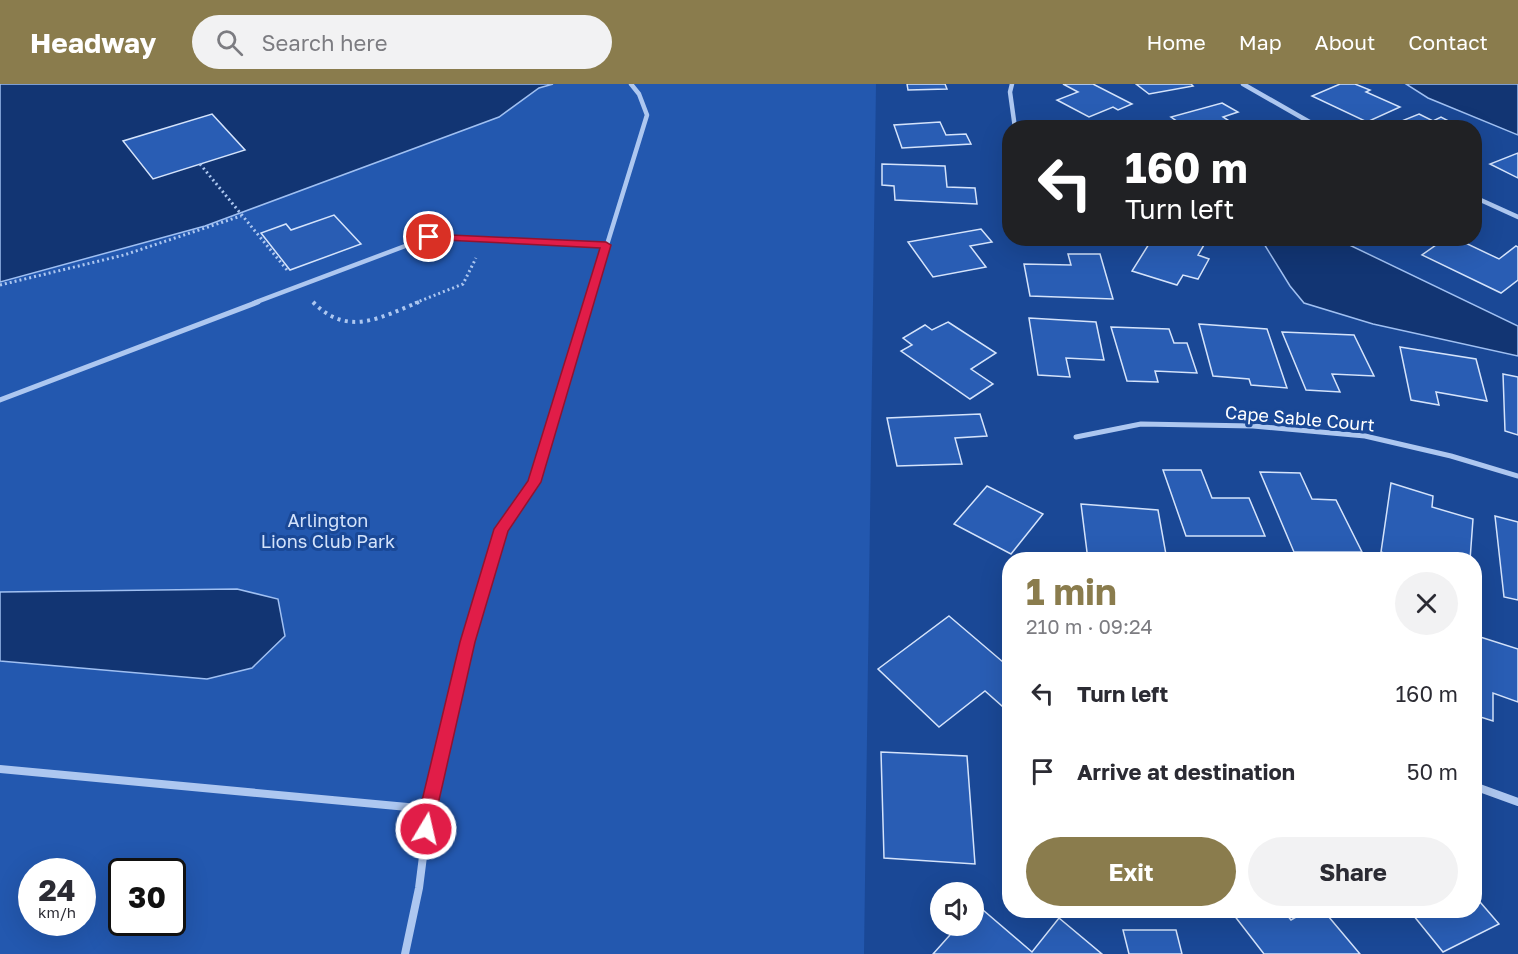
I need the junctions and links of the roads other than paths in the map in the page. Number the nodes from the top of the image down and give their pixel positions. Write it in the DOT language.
graph roads {
  1 [pos="631,84"];
  2 [pos="1012,84"];
  3 [pos="1243,84"];
  4 [pos="1014,120"];
  5 [pos="1306,120"];
  6 [pos="1482,201"];
  7 [pos="1518,217"];
  8 [pos="606,245"];
  9 [pos="0,400"];
  10 [pos="1076,438"];
  11 [pos="1518,476"];
  12 [pos="0,769"];
  13 [pos="1482,789"];
  14 [pos="1518,802"];
  15 [pos="429,809"];
  16 [pos="405,954"];
  1 -- 8 [label="street"];
  2 -- 4 [label="street"];
  3 -- 5 [label="street"];
  6 -- 7 [label="street"];
  8 -- 9 [label="street"];
  8 -- 15 [label="street"];
  10 -- 11 [label="street, Cape Sable Court"];
  12 -- 15 [label="street"];
  13 -- 14 [label="street"];
  15 -- 16 [label="street"];
}
